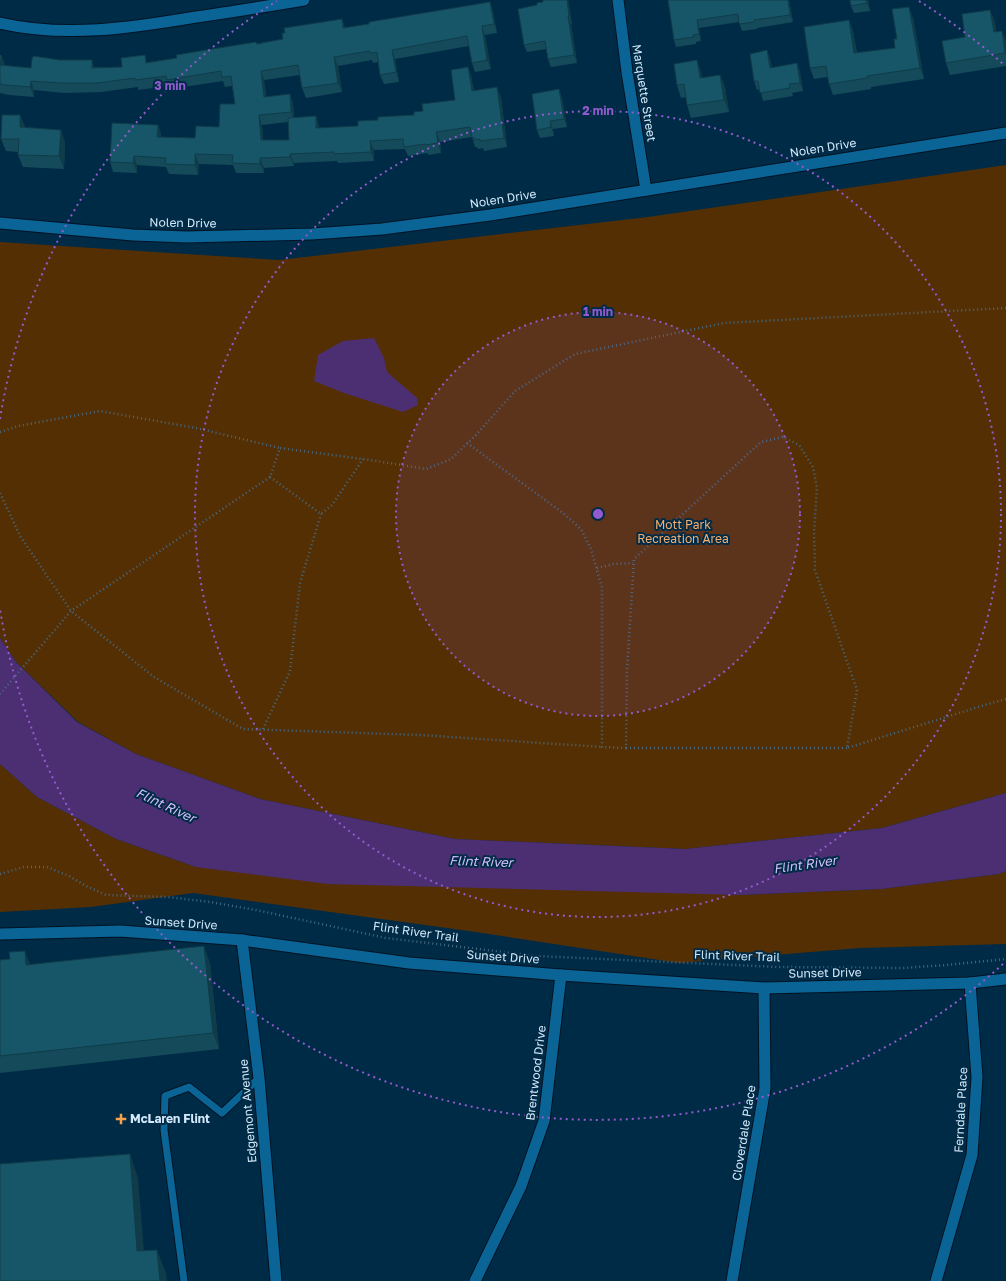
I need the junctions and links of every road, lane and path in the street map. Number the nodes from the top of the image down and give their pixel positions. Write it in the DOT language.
graph roads {
  1 [pos="304,0"];
  2 [pos="618,0"];
  3 [pos="0,23"];
  4 [pos="1006,133"];
  5 [pos="646,190"];
  6 [pos="0,223"];
  7 [pos="1006,308"];
  8 [pos="0,432"];
  9 [pos="467,443"];
  10 [pos="280,448"];
  11 [pos="363,459"];
  12 [pos="270,477"];
  13 [pos="0,493"];
  14 [pos="321,514"];
  15 [pos="633,563"];
  16 [pos="597,568"];
  17 [pos="71,611"];
  18 [pos="0,694"];
  19 [pos="1006,699"];
  20 [pos="262,730"];
  21 [pos="602,747"];
  22 [pos="626,748"];
  23 [pos="847,748"];
  24 [pos="0,874"];
  25 [pos="0,934"];
  26 [pos="242,940"];
  27 [pos="1006,959"];
  28 [pos="560,975"];
  29 [pos="1006,979"];
  30 [pos="970,983"];
  31 [pos="764,988"];
  32 [pos="259,1078"];
  33 [pos="184,1281"];
  34 [pos="276,1281"];
  35 [pos="475,1281"];
  36 [pos="732,1281"];
  37 [pos="936,1281"];
  1 -- 3 [label="street"];
  2 -- 5 [label="street, Marquette Street"];
  4 -- 5 [label="street, Nolen Drive"];
  5 -- 6 [label="street, Nolen Drive"];
  7 -- 9 [label="path"];
  8 -- 10 [label="path"];
  9 -- 11 [label="path"];
  9 -- 16 [label="path"];
  10 -- 11 [label="path"];
  10 -- 12 [label="path"];
  11 -- 14 [label="path"];
  12 -- 14 [label="path"];
  12 -- 17 [label="path"];
  13 -- 17 [label="path"];
  14 -- 20 [label="path"];
  15 -- 16 [label="path"];
  15 -- 22 [label="path"];
  15 -- 23 [label="path"];
  16 -- 21 [label="path"];
  17 -- 18 [label="path"];
  17 -- 20 [label="path"];
  19 -- 23 [label="path"];
  20 -- 21 [label="path"];
  21 -- 22 [label="path"];
  22 -- 23 [label="path"];
  24 -- 27 [label="path, Flint River Trail"];
  25 -- 26 [label="street, Sunset Drive"];
  26 -- 28 [label="street, Sunset Drive"];
  26 -- 32 [label="street, Edgemont Avenue"];
  28 -- 31 [label="street, Sunset Drive"];
  28 -- 35 [label="street, Brentwood Drive"];
  29 -- 30 [label="street, Sunset Drive"];
  30 -- 31 [label="street, Sunset Drive"];
  30 -- 37 [label="street, Ferndale Place"];
  31 -- 36 [label="street, Cloverdale Place"];
  32 -- 33 [label="lane"];
  32 -- 34 [label="street, Edgemont Avenue"];
}
